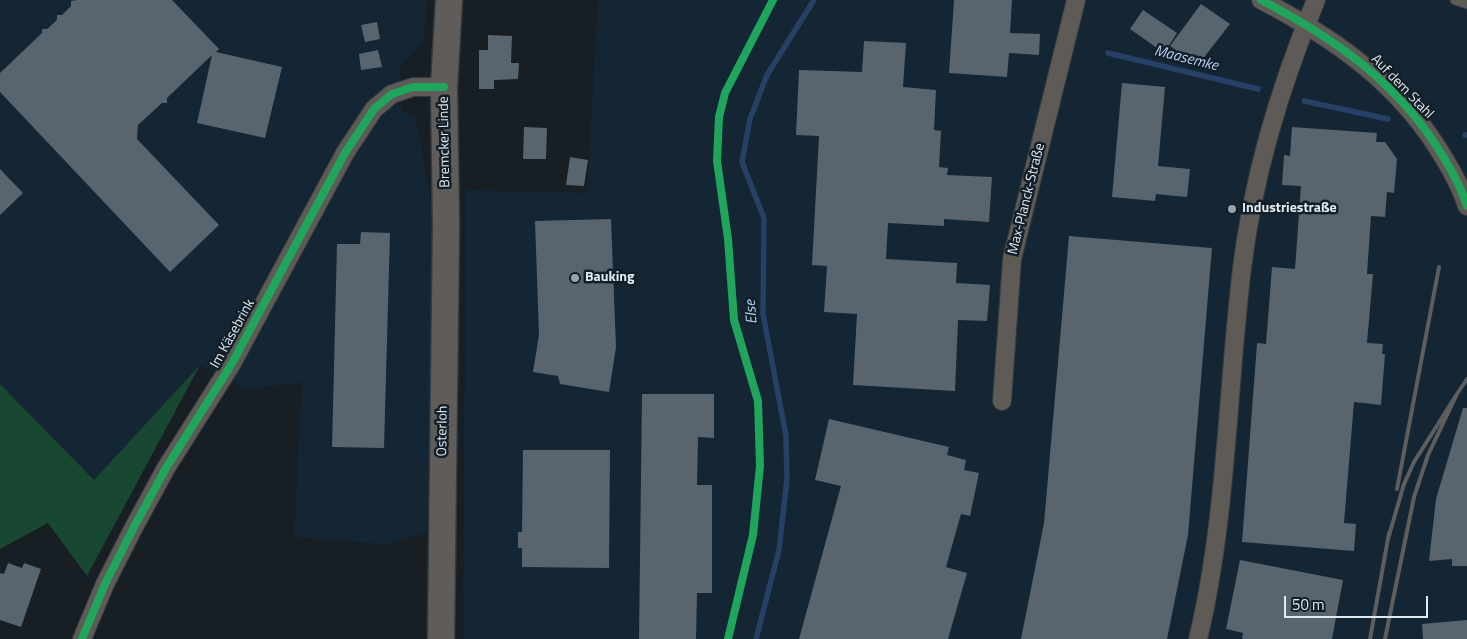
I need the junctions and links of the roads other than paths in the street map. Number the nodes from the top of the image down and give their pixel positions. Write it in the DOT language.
graph roads {
  1 [pos="449,0"];
  2 [pos="1076,0"];
  3 [pos="1261,0"];
  4 [pos="1316,0"];
  5 [pos="1455,0"];
  6 [pos="1467,4"];
  7 [pos="1306,24"];
  8 [pos="444,86"];
  9 [pos="1467,206"];
  10 [pos="446,224"];
  11 [pos="1002,401"];
  12 [pos="82,639"];
  13 [pos="441,639"];
  14 [pos="1198,639"];
  1 -- 8 [label="main road, Bremcker Linde"];
  2 -- 11 [label="street, Max-Planck-Straße"];
  3 -- 7 [label="street, Auf dem Stahl"];
  4 -- 7 [label="street"];
  5 -- 6 [label="lane"];
  7 -- 9 [label="street, Auf dem Stahl"];
  7 -- 14 [label="street"];
  8 -- 10 [label="main road, Bremcker Linde"];
  8 -- 12 [label="street, Im Käsebrink"];
  10 -- 13 [label="main road, Osterloh"];
}
